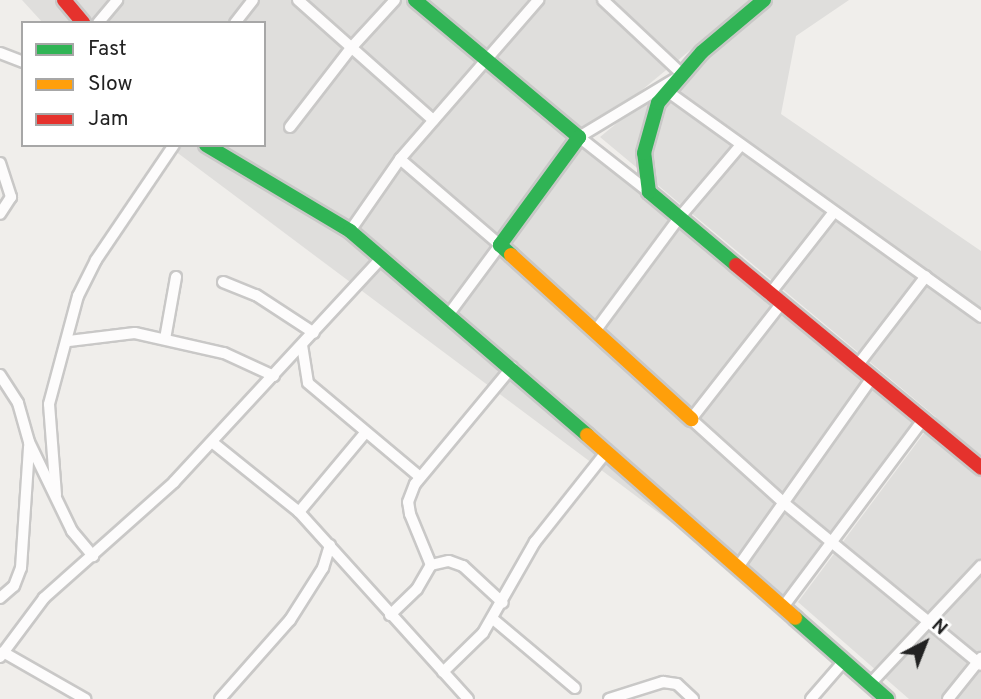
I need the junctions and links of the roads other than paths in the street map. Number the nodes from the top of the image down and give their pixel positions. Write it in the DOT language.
graph roads {
  1 [pos="64,0"];
  2 [pos="117,0"];
  3 [pos="253,0"];
  4 [pos="298,0"];
  5 [pos="395,0"];
  6 [pos="415,0"];
  7 [pos="538,0"];
  8 [pos="603,0"];
  9 [pos="764,0"];
  10 [pos="81,21"];
  11 [pos="99,21"];
  12 [pos="237,21"];
  13 [pos="351,48"];
  14 [pos="0,53"];
  15 [pos="486,57"];
  16 [pos="21,61"];
  17 [pos="680,75"];
  18 [pos="667,91"];
  19 [pos="433,120"];
  20 [pos="290,127"];
  21 [pos="579,137"];
  22 [pos="741,145"];
  23 [pos="173,147"];
  24 [pos="209,147"];
  25 [pos="400,159"];
  26 [pos="0,163"];
  27 [pos="649,192"];
  28 [pos="833,212"];
  29 [pos="0,214"];
  30 [pos="679,218"];
  31 [pos="350,231"];
  32 [pos="499,245"];
  33 [pos="382,257"];
  34 [pos="926,276"];
  35 [pos="176,277"];
  36 [pos="223,282"];
  37 [pos="769,295"];
  38 [pos="781,304"];
  39 [pos="449,314"];
  40 [pos="981,317"];
  41 [pos="596,330"];
  42 [pos="314,333"];
  43 [pos="166,339"];
  44 [pos="69,341"];
  45 [pos="302,345"];
  46 [pos="858,366"];
  47 [pos="512,368"];
  48 [pos="0,375"];
  49 [pos="274,376"];
  50 [pos="872,377"];
  51 [pos="691,419"];
  52 [pos="923,420"];
  53 [pos="365,433"];
  54 [pos="29,442"];
  55 [pos="212,442"];
  56 [pos="607,451"];
  57 [pos="981,468"];
  58 [pos="421,477"];
  59 [pos="57,495"];
  60 [pos="784,503"];
  61 [pos="299,512"];
  62 [pos="833,541"];
  63 [pos="330,545"];
  64 [pos="93,556"];
  65 [pos="431,565"];
  66 [pos="981,566"];
  67 [pos="738,567"];
  68 [pos="0,598"];
  69 [pos="503,603"];
  70 [pos="783,607"];
  71 [pos="390,615"];
  72 [pos="494,619"];
  73 [pos="929,622"];
  74 [pos="1,654"];
  75 [pos="844,661"];
  76 [pos="980,662"];
  77 [pos="443,673"];
  78 [pos="870,684"];
  79 [pos="576,688"];
  80 [pos="85,699"];
  81 [pos="220,699"];
  82 [pos="468,699"];
  83 [pos="609,699"];
  84 [pos="693,699"];
  85 [pos="811,699"];
  86 [pos="887,699"];
  87 [pos="948,699"];
  1 -- 10 [label="street"];
  2 -- 11 [label="street"];
  3 -- 12 [label="street"];
  4 -- 13 [label="street"];
  5 -- 13 [label="street"];
  6 -- 15 [label="street"];
  7 -- 15 [label="street"];
  8 -- 17 [label="street"];
  9 -- 17 [label="street"];
  13 -- 19 [label="street"];
  13 -- 20 [label="street"];
  14 -- 16 [label="street"];
  15 -- 19 [label="street"];
  15 -- 21 [label="street"];
  17 -- 18 [label="street"];
  17 -- 21 [label="street"];
  18 -- 22 [label="street"];
  18 -- 27 [label="street"];
  19 -- 25 [label="street"];
  21 -- 27 [label="street"];
  21 -- 32 [label="street"];
  22 -- 28 [label="street"];
  22 -- 30 [label="street"];
  23 -- 44 [label="street"];
  24 -- 31 [label="street"];
  25 -- 31 [label="street"];
  25 -- 32 [label="street"];
  26 -- 29 [label="street"];
  27 -- 30 [label="street"];
  28 -- 34 [label="street"];
  28 -- 37 [label="street"];
  30 -- 37 [label="street"];
  30 -- 41 [label="street"];
  31 -- 33 [label="street"];
  32 -- 39 [label="street"];
  32 -- 41 [label="street"];
  33 -- 39 [label="street"];
  33 -- 42 [label="street"];
  34 -- 40 [label="street"];
  34 -- 46 [label="street"];
  35 -- 43 [label="street"];
  36 -- 42 [label="street"];
  37 -- 38 [label="street"];
  38 -- 46 [label="street"];
  38 -- 51 [label="street"];
  39 -- 47 [label="street"];
  41 -- 51 [label="street"];
  42 -- 45 [label="street"];
  43 -- 44 [label="street"];
  43 -- 49 [label="street"];
  44 -- 59 [label="street"];
  45 -- 49 [label="street"];
  45 -- 53 [label="street"];
  46 -- 50 [label="street"];
  47 -- 56 [label="street"];
  47 -- 58 [label="street"];
  48 -- 54 [label="street"];
  49 -- 55 [label="street"];
  50 -- 52 [label="street"];
  50 -- 60 [label="street"];
  51 -- 60 [label="street"];
  52 -- 57 [label="street"];
  52 -- 62 [label="street"];
  53 -- 58 [label="street"];
  53 -- 61 [label="street"];
  54 -- 59 [label="street"];
  54 -- 68 [label="street"];
  55 -- 61 [label="street"];
  55 -- 64 [label="street"];
  56 -- 67 [label="street"];
  56 -- 69 [label="street"];
  58 -- 65 [label="street"];
  59 -- 64 [label="street"];
  60 -- 62 [label="street"];
  60 -- 67 [label="street"];
  61 -- 63 [label="street"];
  62 -- 70 [label="street"];
  62 -- 73 [label="street"];
  63 -- 71 [label="street"];
  63 -- 81 [label="street"];
  64 -- 74 [label="street"];
  65 -- 69 [label="street"];
  65 -- 71 [label="street"];
  66 -- 73 [label="street"];
  67 -- 70 [label="street"];
  69 -- 72 [label="street"];
  70 -- 75 [label="street"];
  71 -- 77 [label="street"];
  72 -- 77 [label="street"];
  72 -- 79 [label="street"];
  73 -- 76 [label="street"];
  73 -- 78 [label="street"];
  74 -- 80 [label="street"];
  75 -- 78 [label="street"];
  75 -- 85 [label="street"];
  76 -- 87 [label="street"];
  77 -- 82 [label="street"];
  78 -- 86 [label="street"];
  83 -- 84 [label="street"];
}
